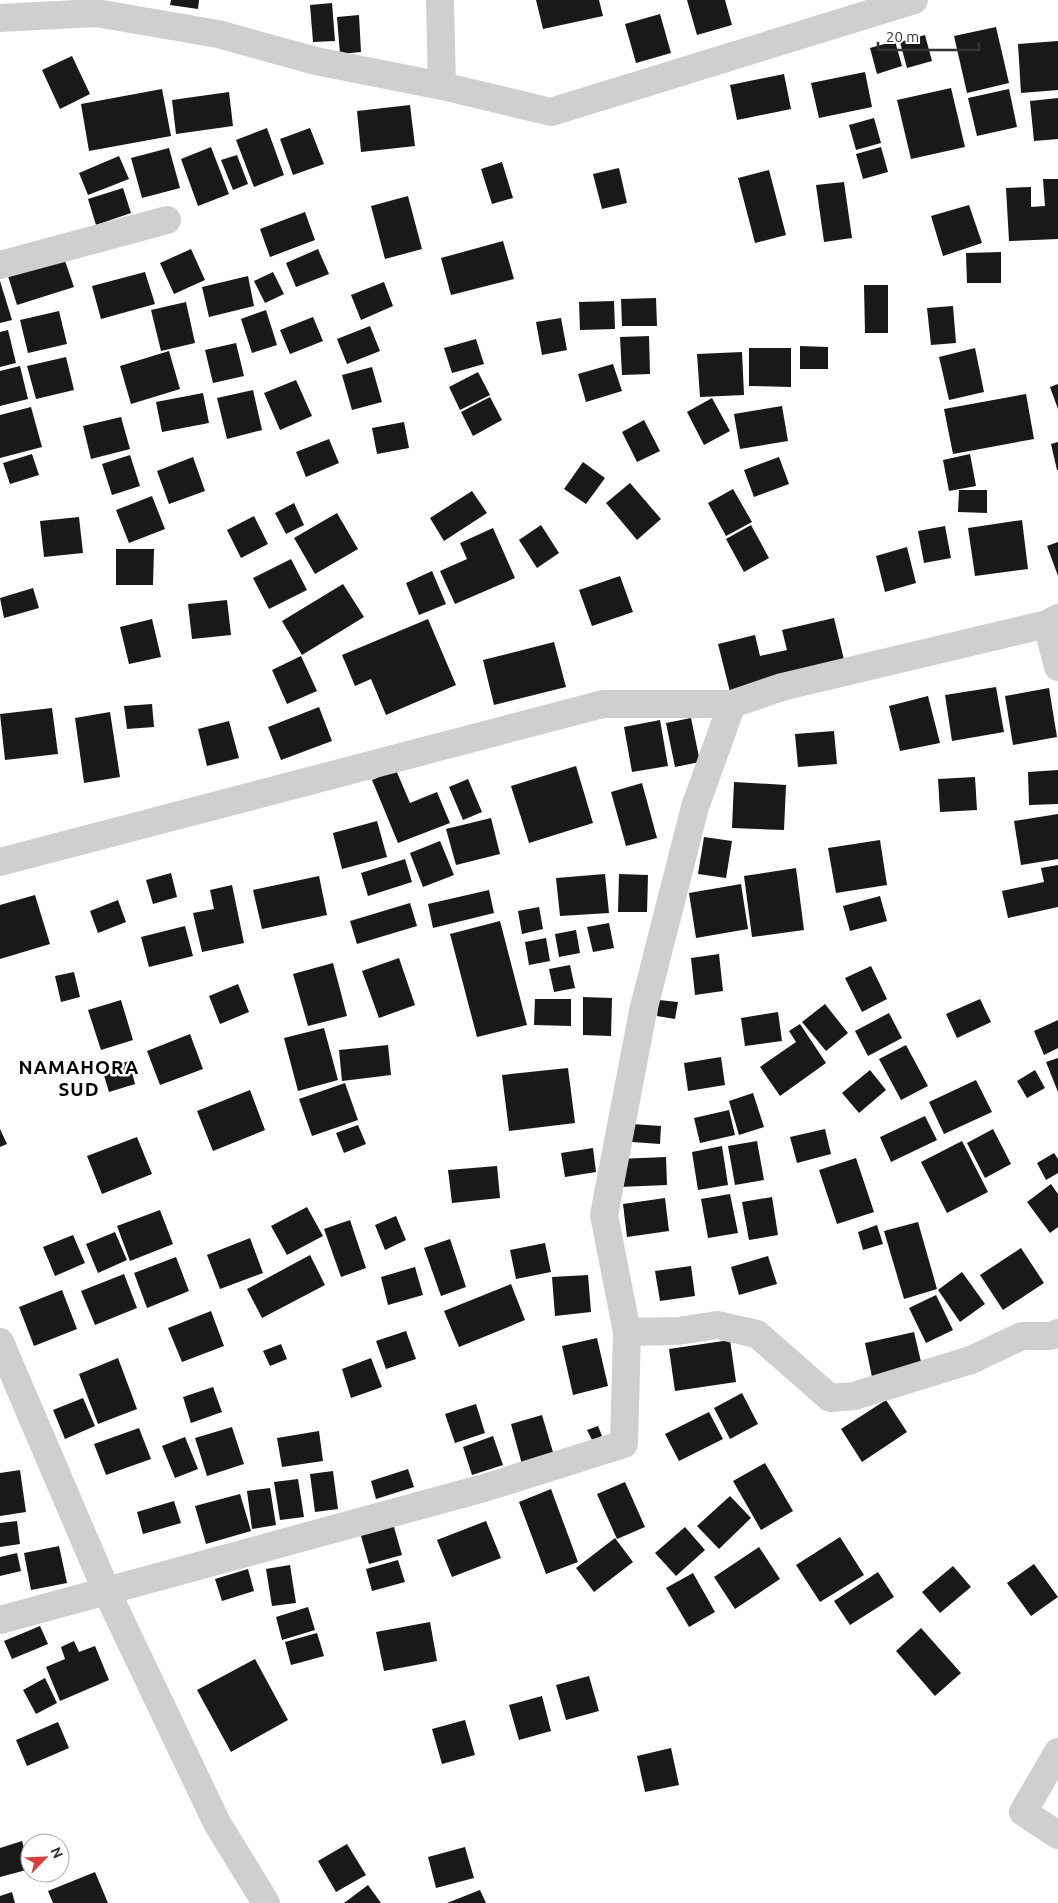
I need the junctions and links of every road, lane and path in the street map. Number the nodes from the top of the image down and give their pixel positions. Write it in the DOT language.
graph roads {
  1 [pos="440,0"];
  2 [pos="914,0"];
  3 [pos="94,6"];
  4 [pos="0,18"];
  5 [pos="442,86"];
  6 [pos="167,220"];
  7 [pos="0,265"];
  8 [pos="1052,621"];
  9 [pos="1058,667"];
  10 [pos="732,704"];
  11 [pos="0,862"];
  12 [pos="627,1332"];
  13 [pos="1058,1333"];
  14 [pos="0,1342"];
  15 [pos="106,1590"];
  16 [pos="0,1620"];
  17 [pos="1058,1752"];
  18 [pos="1058,1835"];
  19 [pos="266,1903"];
  1 -- 5 [label="street"];
  2 -- 5 [label="street"];
  3 -- 4 [label="street"];
  3 -- 5 [label="street"];
  6 -- 7 [label="street"];
  8 -- 9 [label="street"];
  8 -- 10 [label="street"];
  10 -- 11 [label="street"];
  10 -- 12 [label="street"];
  12 -- 13 [label="street"];
  12 -- 15 [label="street"];
  14 -- 15 [label="street"];
  15 -- 16 [label="street"];
  15 -- 19 [label="street"];
  17 -- 18 [label="street"];
}
